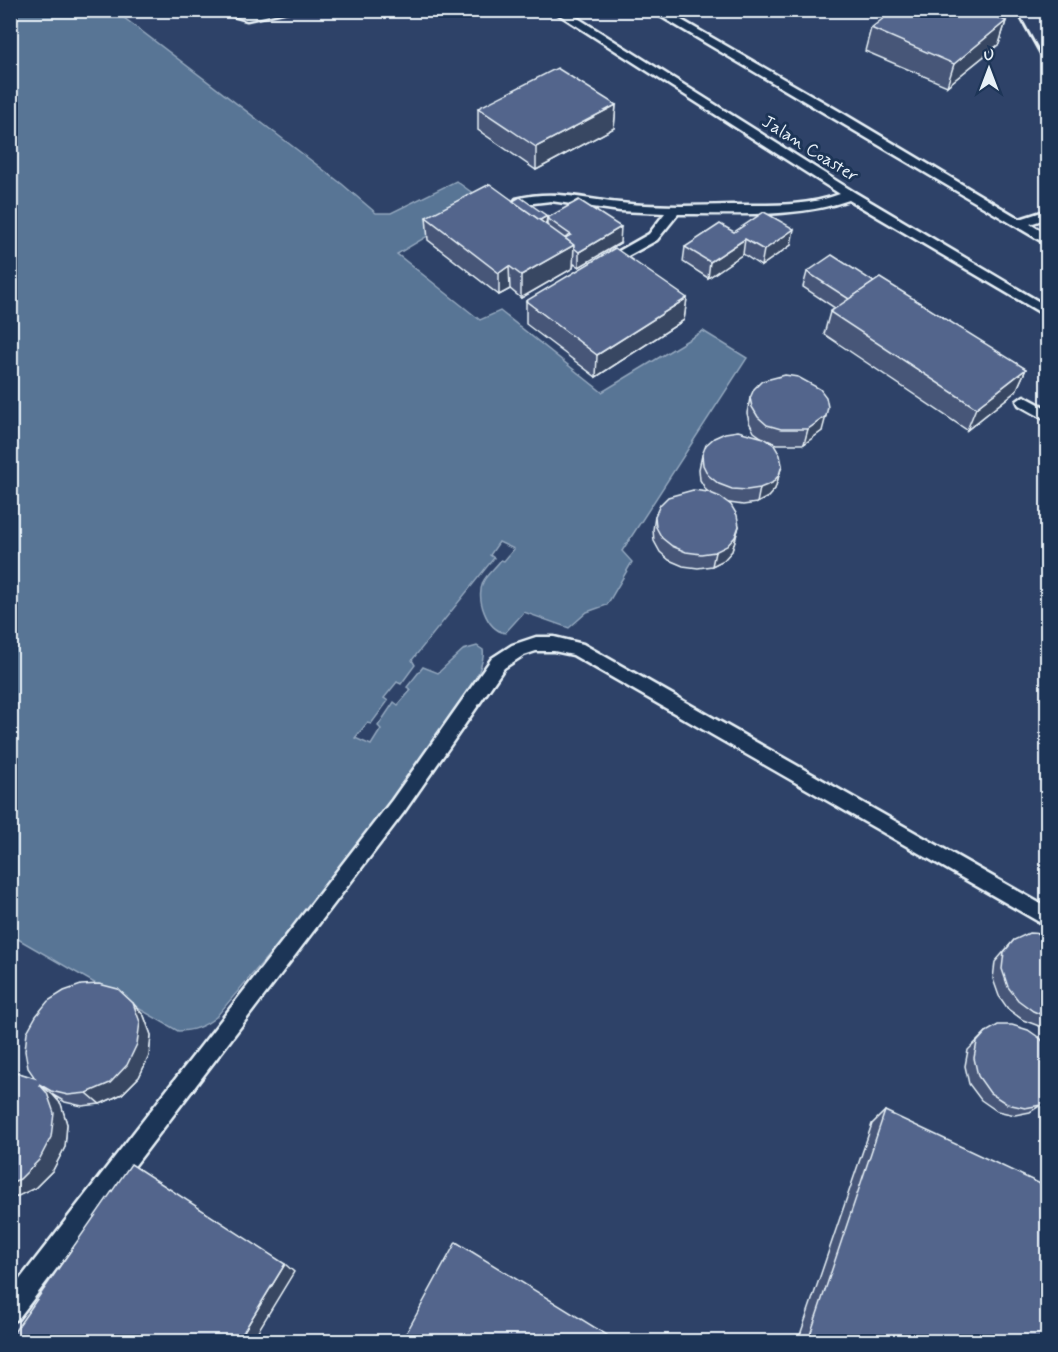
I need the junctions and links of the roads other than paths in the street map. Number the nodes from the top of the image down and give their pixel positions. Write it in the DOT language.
graph roads {
  1 [pos="219,10"];
  2 [pos="286,10"];
  3 [pos="557,10"];
  4 [pos="655,10"];
  5 [pos="815,10"];
  6 [pos="832,10"];
  7 [pos="850,195"];
  8 [pos="520,202"];
  9 [pos="674,210"];
  10 [pos="1047,214"];
  11 [pos="1018,224"];
  12 [pos="1047,241"];
  13 [pos="624,254"];
  14 [pos="1047,313"];
  15 [pos="1024,401"];
  16 [pos="1047,416"];
  17 [pos="1047,918"];
  18 [pos="10,1311"];
  1 -- 2 [label="lane"];
  3 -- 7 [label="lane, Jalan Coaster"];
  4 -- 11 [label="lane, Jalan Coaster"];
  5 -- 6 [label="lane"];
  7 -- 9 [label="lane"];
  7 -- 14 [label="lane, Jalan Coaster"];
  8 -- 9 [label="lane"];
  9 -- 13 [label="lane"];
  10 -- 11 [label="lane"];
  11 -- 12 [label="lane, Jalan Coaster"];
  15 -- 16 [label="lane"];
  17 -- 18 [label="lane"];
}
